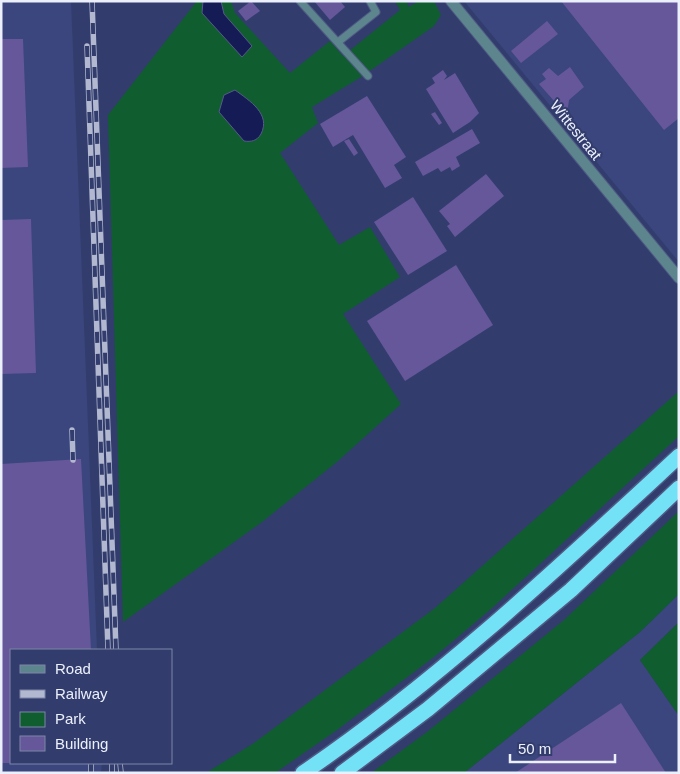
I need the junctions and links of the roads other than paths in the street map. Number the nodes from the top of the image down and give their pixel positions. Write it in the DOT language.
graph roads {
  1 [pos="300,1"];
  2 [pos="370,1"];
  3 [pos="451,1"];
  4 [pos="338,42"];
  5 [pos="368,76"];
  6 [pos="679,278"];
  7 [pos="679,456"];
  8 [pos="679,488"];
  9 [pos="303,773"];
  10 [pos="342,773"];
  1 -- 4 [label="lane"];
  2 -- 4 [label="lane"];
  3 -- 6 [label="street, Wittestraat"];
  4 -- 5 [label="lane"];
  7 -- 9 [label="highway"];
  8 -- 10 [label="highway"];
}
